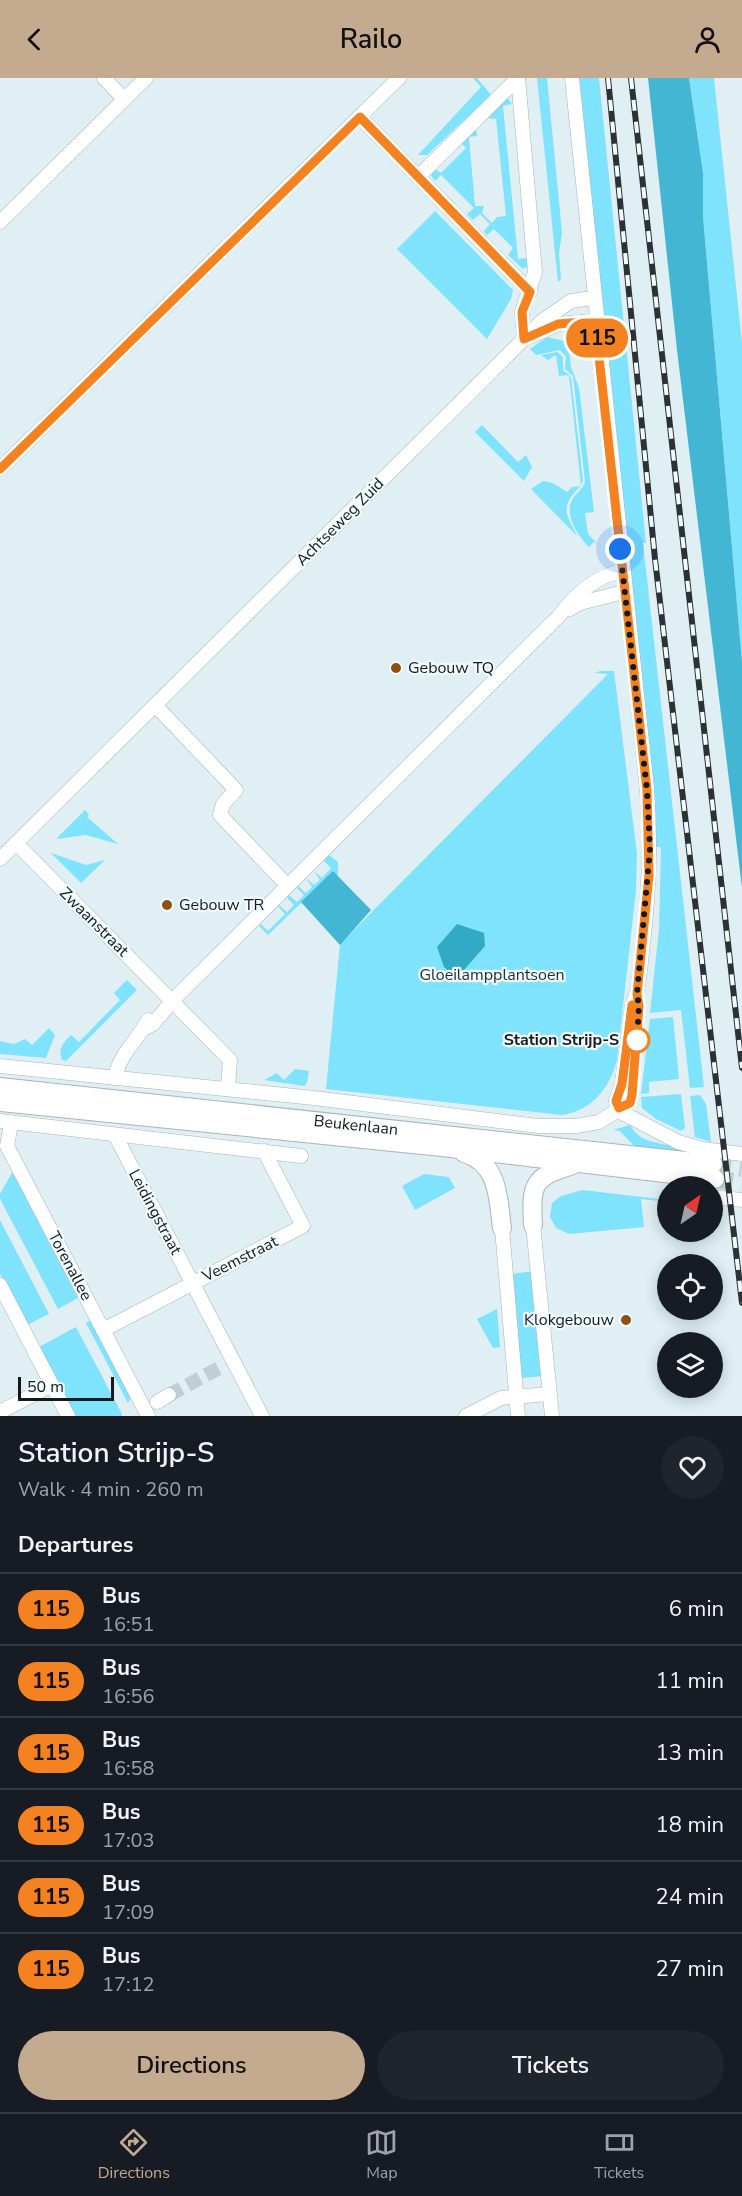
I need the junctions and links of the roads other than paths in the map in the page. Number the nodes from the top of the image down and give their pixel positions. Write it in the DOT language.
graph roads {
  1 [pos="104,78"];
  2 [pos="146,78"];
  3 [pos="399,78"];
  4 [pos="518,78"];
  5 [pos="572,78"];
  6 [pos="124,99"];
  7 [pos="360,117"];
  8 [pos="418,177"];
  9 [pos="0,222"];
  10 [pos="530,292"];
  11 [pos="593,298"];
  12 [pos="595,321"];
  13 [pos="524,339"];
  14 [pos="0,469"];
  15 [pos="622,571"];
  16 [pos="624,592"];
  17 [pos="558,617"];
  18 [pos="155,705"];
  19 [pos="16,843"];
  20 [pos="0,859"];
  21 [pos="287,885"];
  22 [pos="173,1000"];
  23 [pos="0,1066"];
  24 [pos="115,1078"];
  25 [pos="0,1088"];
  26 [pos="228,1089"];
  27 [pos="0,1102"];
  28 [pos="136,1109"];
  29 [pos="618,1109"];
  30 [pos="5,1122"];
  31 [pos="115,1135"];
  32 [pos="442,1147"];
  33 [pos="264,1152"];
  34 [pos="742,1154"];
  35 [pos="301,1155"];
  36 [pos="580,1163"];
  37 [pos="709,1173"];
  38 [pos="742,1200"];
  39 [pos="533,1225"];
  40 [pos="502,1228"];
  41 [pos="192,1283"];
  42 [pos="0,1285"];
  43 [pos="103,1330"];
  44 [pos="52,1384"];
  45 [pos="549,1394"];
  46 [pos="169,1395"];
  47 [pos="516,1396"];
  48 [pos="157,1402"];
  49 [pos="0,1412"];
  50 [pos="68,1416"];
  51 [pos="148,1416"];
  52 [pos="262,1416"];
  53 [pos="466,1416"];
  54 [pos="518,1416"];
  55 [pos="552,1416"];
  1 -- 6 [label="street"];
  2 -- 6 [label="street"];
  3 -- 7 [label="street"];
  4 -- 8 [label="street"];
  4 -- 10 [label="street"];
  5 -- 11 [label="street"];
  6 -- 9 [label="street"];
  7 -- 8 [label="street"];
  7 -- 14 [label="street"];
  8 -- 10 [label="street"];
  10 -- 13 [label="street"];
  11 -- 12 [label="street"];
  11 -- 13 [label="street, Achtseweg Zuid"];
  12 -- 13 [label="street, Achtseweg Zuid"];
  12 -- 15 [label="street"];
  13 -- 18 [label="street, Achtseweg Zuid"];
  15 -- 16 [label="street"];
  15 -- 17 [label="street"];
  16 -- 17 [label="street"];
  16 -- 29 [label="street"];
  17 -- 21 [label="street"];
  18 -- 19 [label="street, Achtseweg Zuid"];
  18 -- 21 [label="street"];
  19 -- 20 [label="street, Achtseweg Zuid"];
  19 -- 22 [label="street, Zwaanstraat"];
  21 -- 22 [label="street"];
  22 -- 24 [label="street"];
  22 -- 26 [label="street"];
  23 -- 24 [label="street, Beukenlaan"];
  24 -- 26 [label="street, Beukenlaan"];
  25 -- 28 [label="main road, Beukenlaan"];
  26 -- 29 [label="street, Beukenlaan"];
  27 -- 28 [label="main road, Beukenlaan"];
  28 -- 32 [label="main road, Beukenlaan"];
  28 -- 37 [label="main road, Beukenlaan"];
  29 -- 37 [label="street"];
  30 -- 31 [label="street"];
  30 -- 43 [label="street, Torenallee"];
  31 -- 33 [label="street"];
  31 -- 41 [label="street, Leidingstraat"];
  32 -- 36 [label="main road, Beukenlaan"];
  32 -- 40 [label="main road"];
  33 -- 35 [label="street"];
  33 -- 41 [label="street, Veemstraat"];
  34 -- 37 [label="street"];
  36 -- 37 [label="main road, Beukenlaan"];
  36 -- 39 [label="main road"];
  37 -- 38 [label="street"];
  39 -- 45 [label="street"];
  40 -- 47 [label="street"];
  41 -- 43 [label="street, Veemstraat"];
  41 -- 52 [label="street, Leidingstraat"];
  42 -- 44 [label="street"];
  43 -- 51 [label="street, Torenallee"];
  44 -- 49 [label="street"];
  44 -- 50 [label="street"];
  45 -- 47 [label="street"];
  45 -- 55 [label="street"];
  46 -- 48 [label="street"];
  47 -- 53 [label="street"];
  47 -- 54 [label="street"];
}
